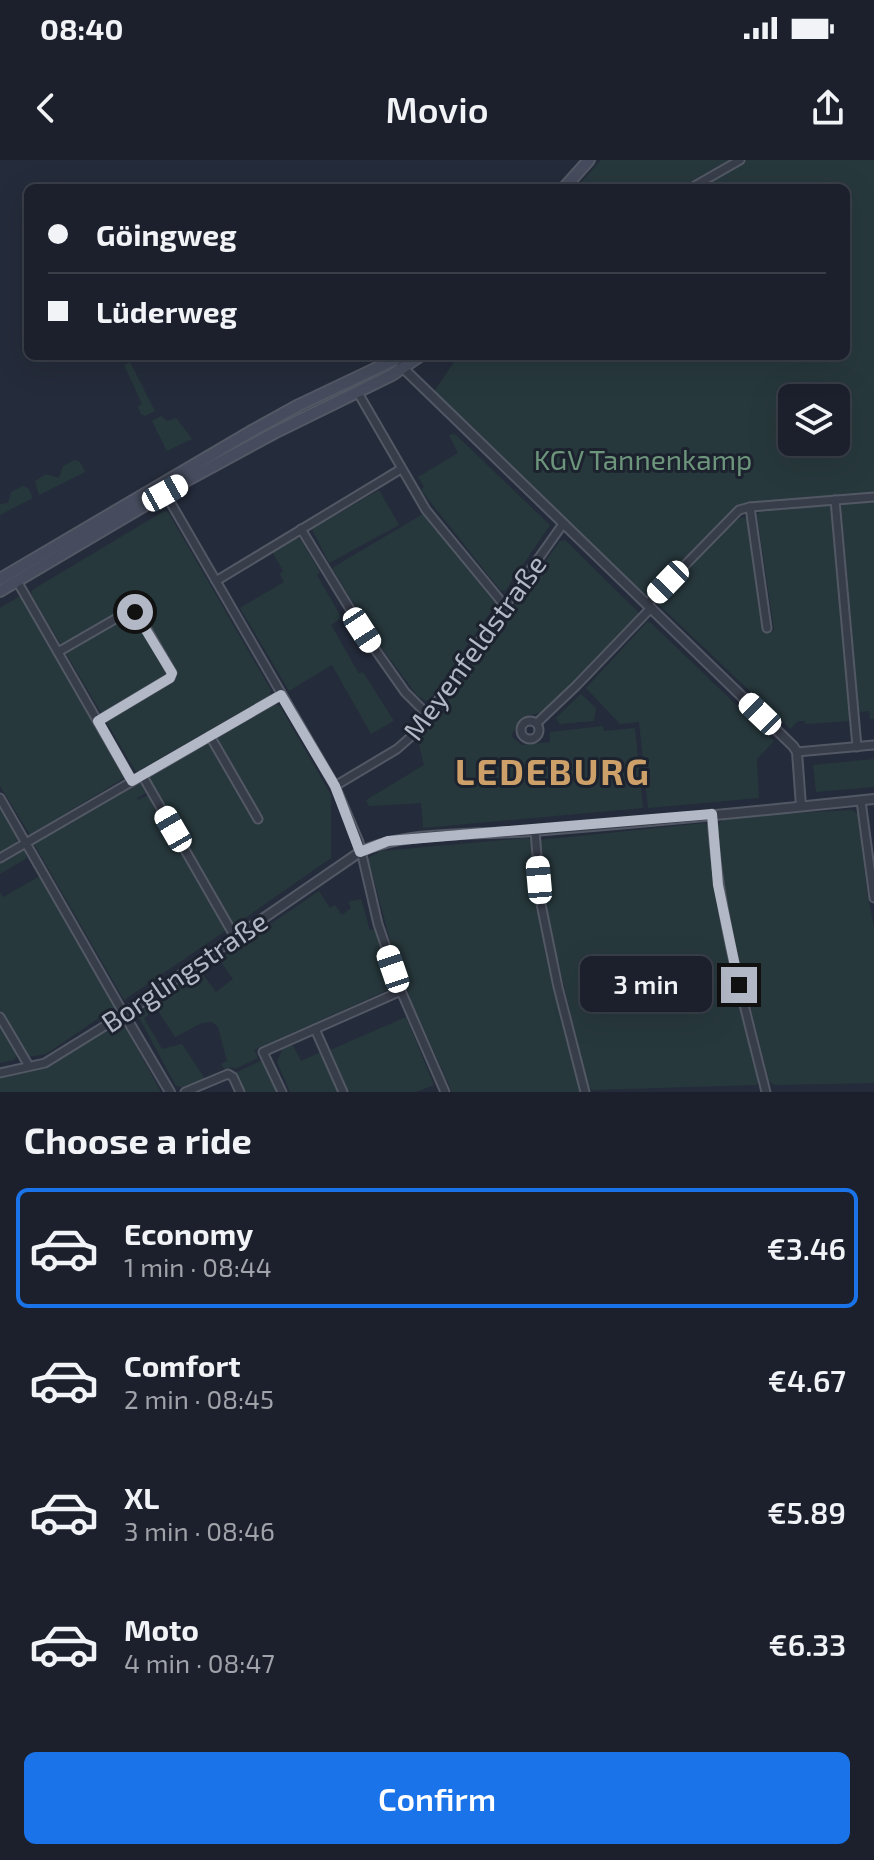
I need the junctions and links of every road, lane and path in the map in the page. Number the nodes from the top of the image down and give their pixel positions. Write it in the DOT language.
graph roads {
  1 [pos="589,160"];
  2 [pos="740,160"];
  3 [pos="568,184"];
  4 [pos="698,184"];
  5 [pos="400,361"];
  6 [pos="357,391"];
  7 [pos="250,432"];
  8 [pos="243,450"];
  9 [pos="401,469"];
  10 [pos="153,489"];
  11 [pos="165,493"];
  12 [pos="874,497"];
  13 [pos="835,500"];
  14 [pos="750,507"];
  15 [pos="563,524"];
  16 [pos="301,529"];
  17 [pos="0,579"];
  18 [pos="17,581"];
  19 [pos="216,581"];
  20 [pos="0,591"];
  21 [pos="505,606"];
  22 [pos="649,606"];
  23 [pos="767,628"];
  24 [pos="58,652"];
  25 [pos="281,695"];
  26 [pos="428,715"];
  27 [pos="98,721"];
  28 [pos="537,723"];
  29 [pos="210,736"];
  30 [pos="874,745"];
  31 [pos="857,747"];
  32 [pos="797,752"];
  33 [pos="142,775"];
  34 [pos="132,781"];
  35 [pos="335,786"];
  36 [pos="0,798"];
  37 [pos="874,799"];
  38 [pos="861,801"];
  39 [pos="801,806"];
  40 [pos="712,814"];
  41 [pos="258,819"];
  42 [pos="535,831"];
  43 [pos="26,843"];
  44 [pos="360,852"];
  45 [pos="0,858"];
  46 [pos="874,898"];
  47 [pos="235,937"];
  48 [pos="401,991"];
  49 [pos="124,1014"];
  50 [pos="0,1017"];
  51 [pos="315,1029"];
  52 [pos="29,1066"];
  53 [pos="0,1073"];
  54 [pos="444,1090"];
  55 [pos="170,1092"];
  56 [pos="185,1092"];
  57 [pos="240,1092"];
  58 [pos="282,1092"];
  59 [pos="343,1092"];
  60 [pos="431,1092"];
  61 [pos="585,1092"];
  62 [pos="766,1092"];
  1 -- 3 [label="main road"];
  2 -- 4 [label="street"];
  5 -- 6 [label="main road"];
  5 -- 7 [label="main road"];
  5 -- 15 [label="street"];
  6 -- 8 [label="main road"];
  6 -- 9 [label="street"];
  7 -- 8 [label="main road"];
  7 -- 10 [label="main road"];
  8 -- 11 [label="main road"];
  9 -- 16 [label="street"];
  9 -- 21 [label="street"];
  10 -- 11 [label="main road"];
  10 -- 17 [label="main road"];
  11 -- 18 [label="main road"];
  11 -- 19 [label="street"];
  12 -- 13 [label="street"];
  13 -- 14 [label="street"];
  13 -- 31 [label="street"];
  14 -- 22 [label="street"];
  14 -- 23 [label="street"];
  15 -- 21 [label="street, Meyenfeldstraße"];
  15 -- 22 [label="street"];
  16 -- 19 [label="street"];
  16 -- 26 [label="street"];
  18 -- 20 [label="main road"];
  18 -- 24 [label="street"];
  19 -- 25 [label="street"];
  21 -- 26 [label="street, Meyenfeldstraße"];
  22 -- 28 [label="street"];
  22 -- 32 [label="street"];
  24 -- 27 [label="street"];
  24 -- 27 [label="street"];
  25 -- 29 [label="street"];
  25 -- 35 [label="street"];
  26 -- 35 [label="street, Meyenfeldstraße"];
  27 -- 34 [label="street"];
  29 -- 33 [label="street"];
  29 -- 41 [label="street"];
  30 -- 31 [label="street"];
  31 -- 32 [label="street"];
  32 -- 39 [label="street"];
  33 -- 34 [label="street"];
  33 -- 47 [label="street"];
  34 -- 43 [label="street"];
  35 -- 44 [label="street"];
  36 -- 43 [label="street"];
  37 -- 38 [label="street, Borglingstraße"];
  38 -- 39 [label="street, Borglingstraße"];
  38 -- 46 [label="street"];
  39 -- 40 [label="street, Borglingstraße"];
  40 -- 42 [label="street, Borglingstraße"];
  40 -- 62 [label="street"];
  42 -- 44 [label="street, Borglingstraße"];
  42 -- 61 [label="street"];
  43 -- 45 [label="street"];
  43 -- 49 [label="street"];
  44 -- 47 [label="street, Borglingstraße"];
  44 -- 48 [label="street"];
  47 -- 49 [label="street, Borglingstraße"];
  48 -- 51 [label="street"];
  48 -- 54 [label="street"];
  49 -- 52 [label="street, Borglingstraße"];
  49 -- 55 [label="street"];
  50 -- 52 [label="street"];
  51 -- 58 [label="street"];
  51 -- 59 [label="street"];
  52 -- 53 [label="street, Borglingstraße"];
  54 -- 60 [label="street"];
  56 -- 57 [label="street"];
}
